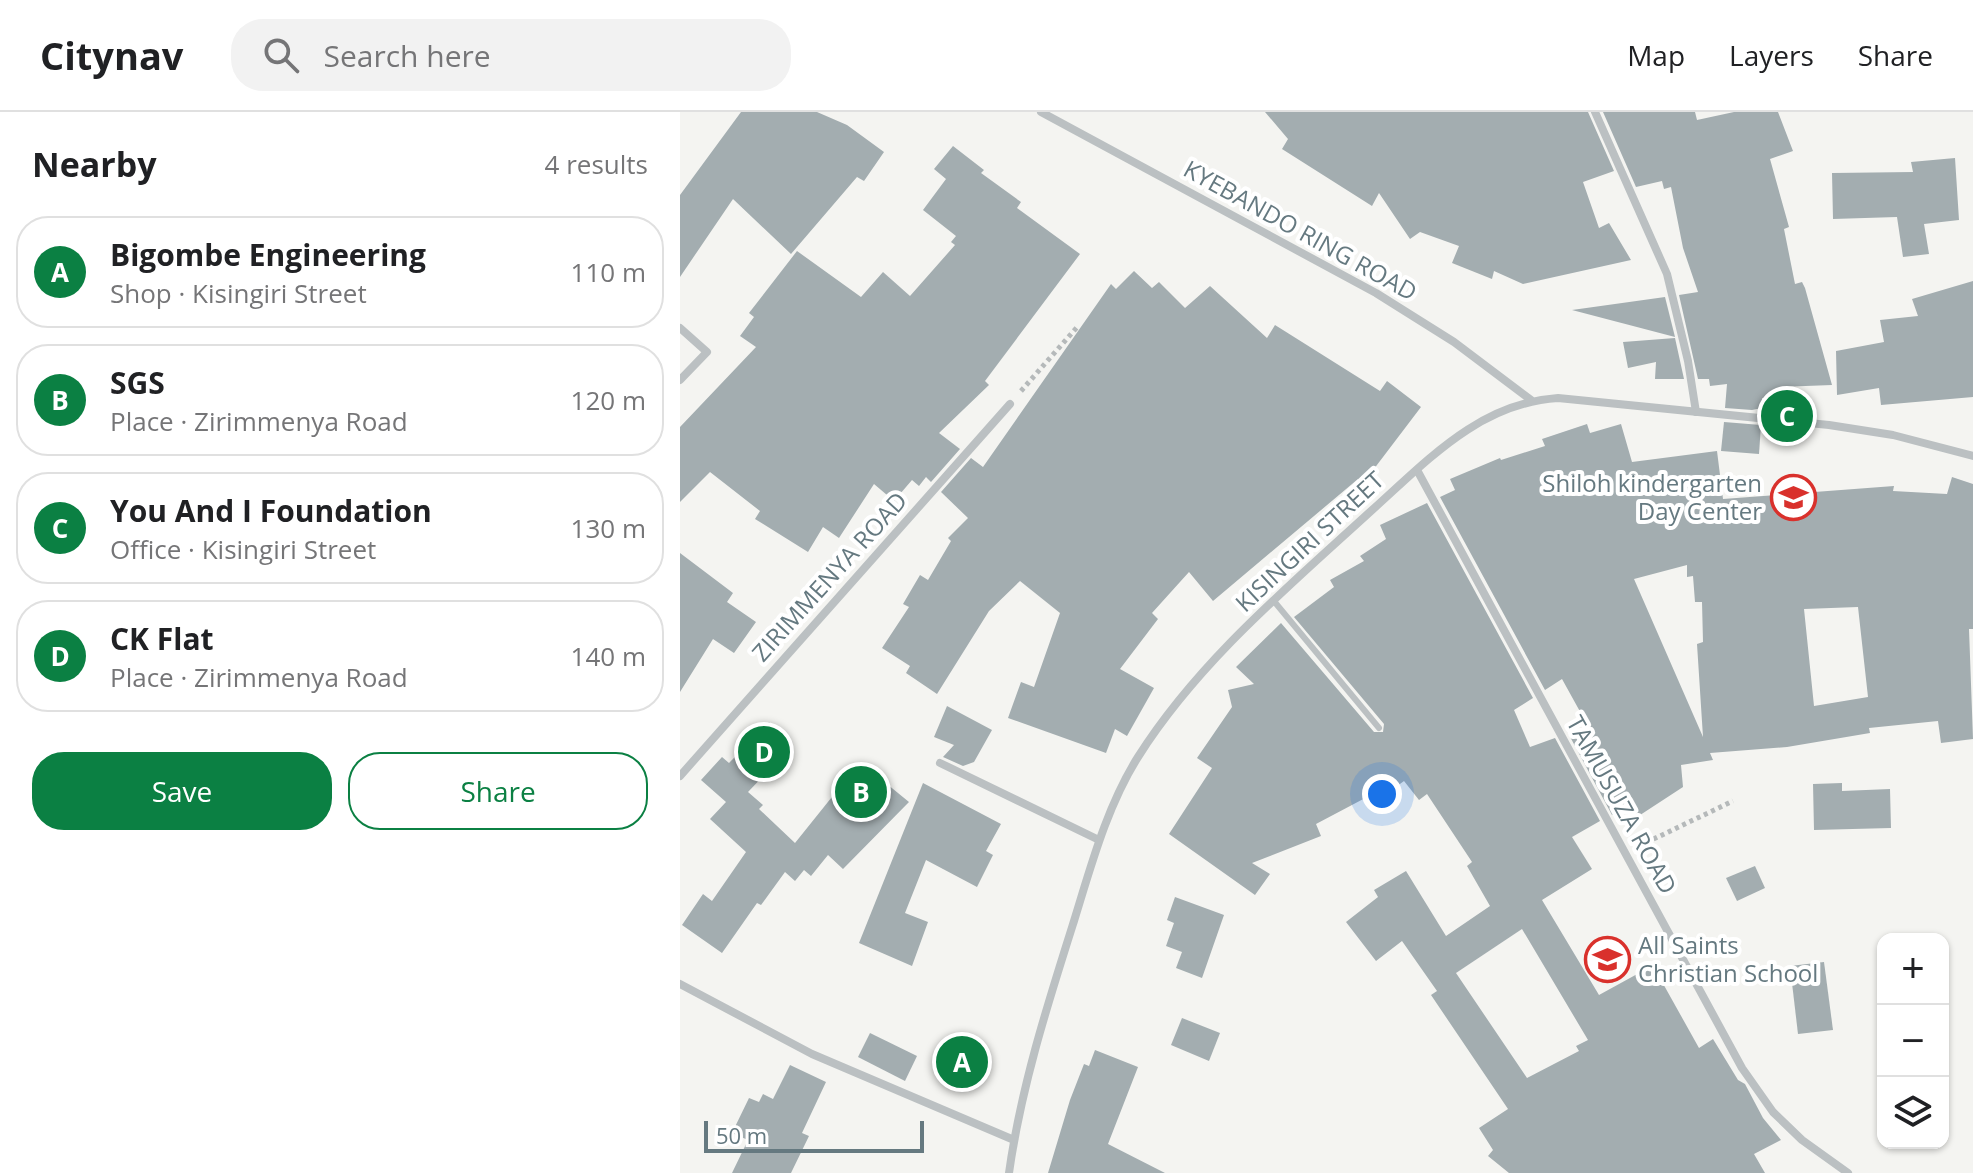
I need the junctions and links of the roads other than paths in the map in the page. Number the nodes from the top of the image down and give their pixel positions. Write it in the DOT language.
graph roads {
  1 [pos="1041,112"];
  2 [pos="1595,112"];
  3 [pos="680,328"];
  4 [pos="680,380"];
  5 [pos="1531,400"];
  6 [pos="1010,404"];
  7 [pos="1696,412"];
  8 [pos="1973,456"];
  9 [pos="1417,470"];
  10 [pos="1273,600"];
  11 [pos="1379,728"];
  12 [pos="940,763"];
  13 [pos="680,776"];
  14 [pos="1099,840"];
  15 [pos="680,984"];
  16 [pos="1014,1140"];
  17 [pos="1009,1173"];
  18 [pos="1848,1173"];
  1 -- 5 [label="street, KYEBANDO RING ROAD"];
  2 -- 7 [label="street"];
  3 -- 4 [label="street"];
  5 -- 7 [label="street, KISINGIRI STREET"];
  5 -- 9 [label="street, KISINGIRI STREET"];
  6 -- 13 [label="street, ZIRIMMENYA ROAD"];
  7 -- 8 [label="street, KISINGIRI STREET"];
  9 -- 10 [label="street, KISINGIRI STREET"];
  9 -- 18 [label="street, TAMUSUZA ROAD"];
  10 -- 11 [label="lane"];
  10 -- 14 [label="street, KISINGIRI STREET"];
  12 -- 14 [label="street"];
  14 -- 16 [label="street, KISINGIRI STREET"];
  15 -- 16 [label="street"];
  16 -- 17 [label="street, KISINGIRI STREET"];
}
